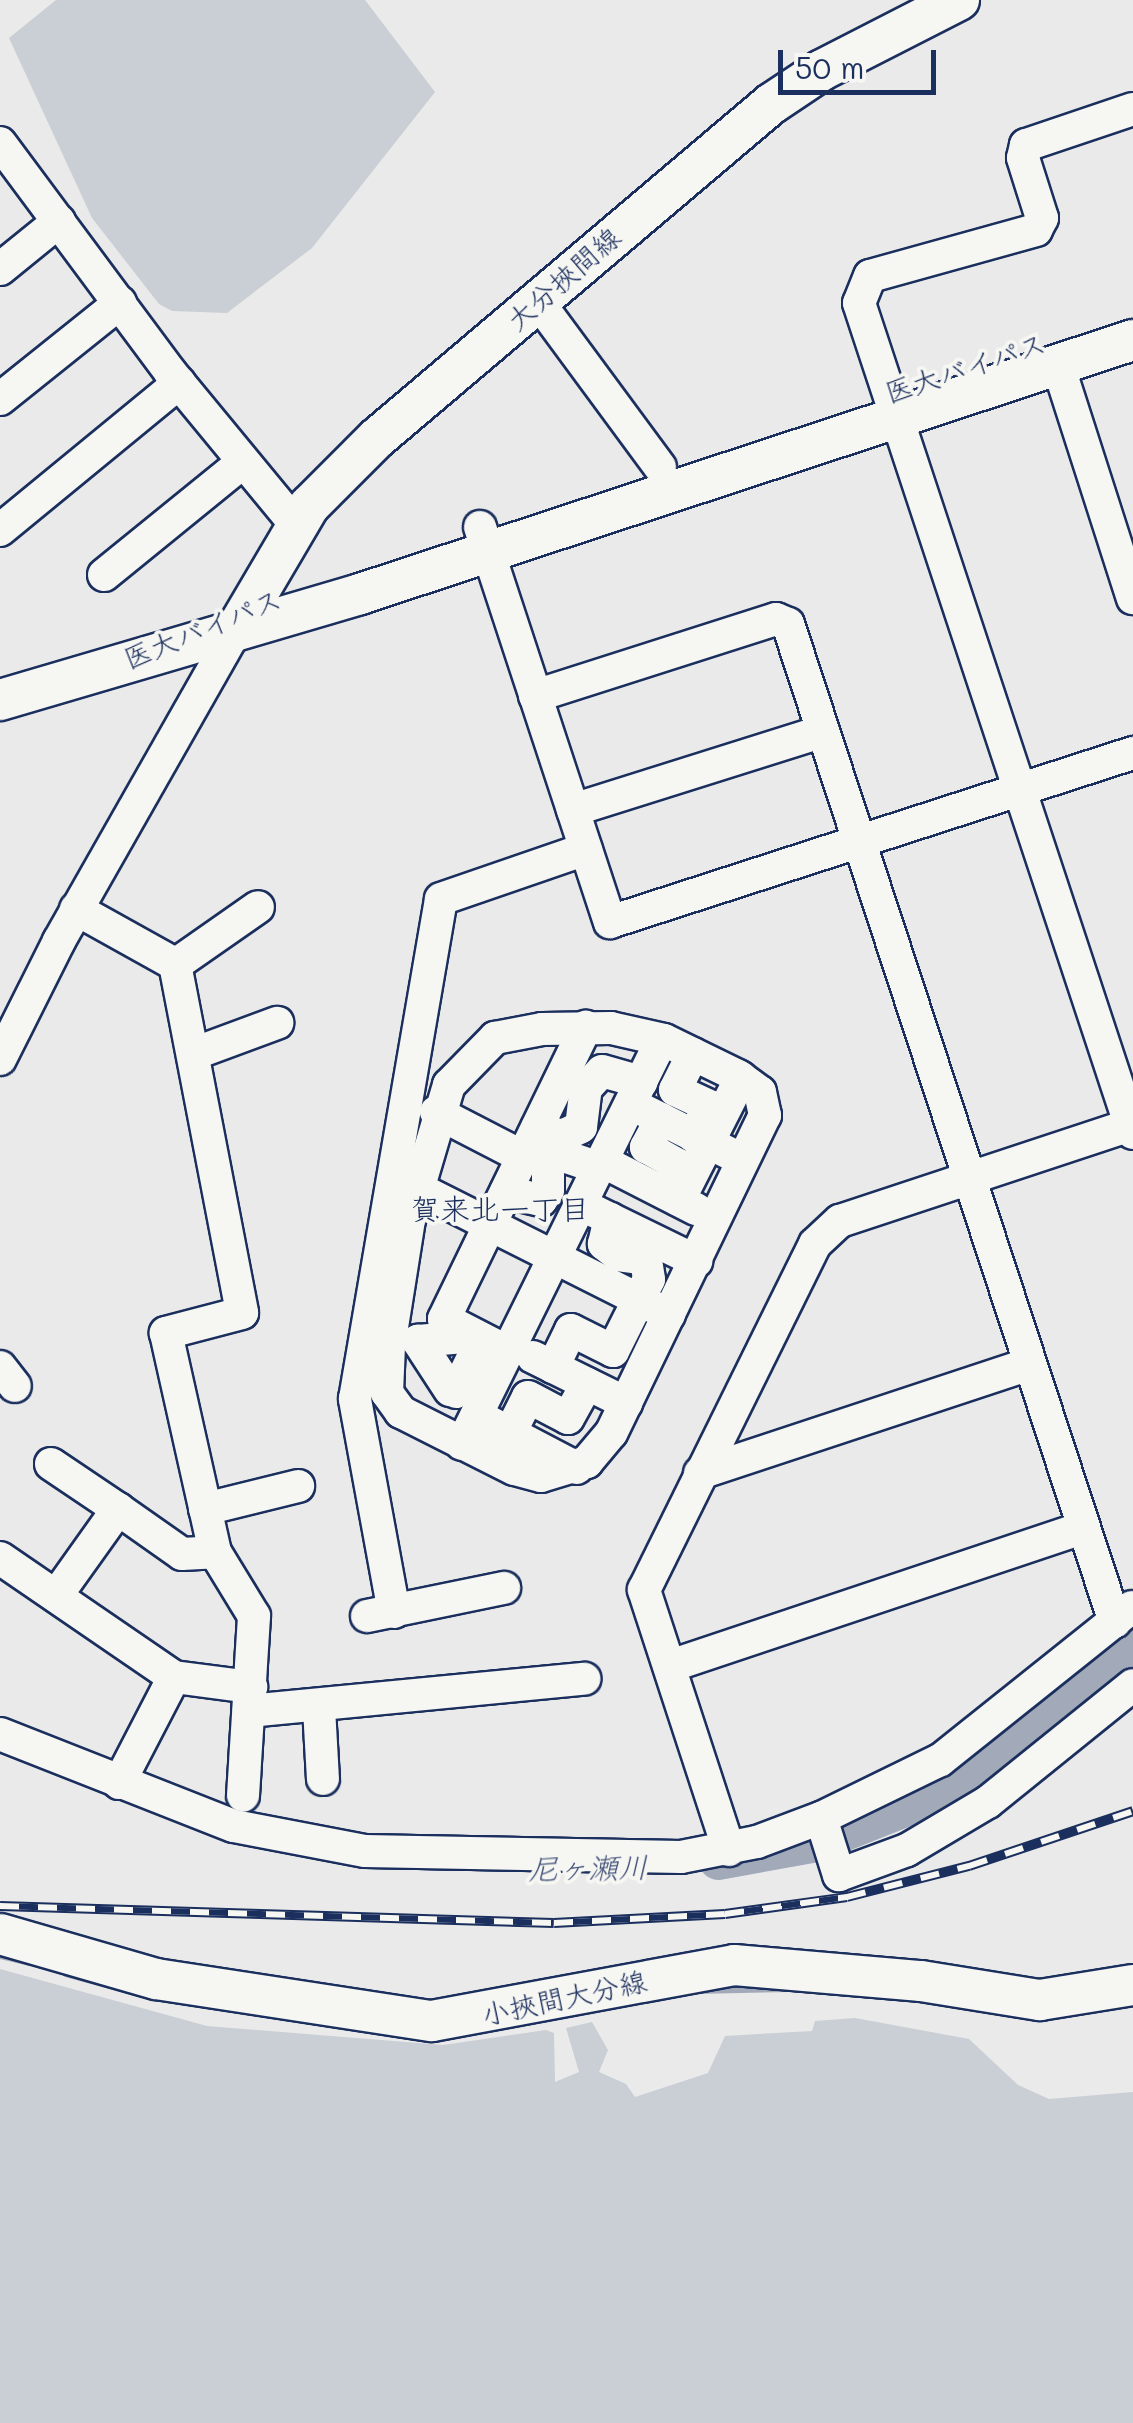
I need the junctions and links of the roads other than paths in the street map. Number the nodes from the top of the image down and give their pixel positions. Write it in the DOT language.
graph roads {
  1 [pos="958,0"];
  2 [pos="1133,109"];
  3 [pos="0,143"];
  4 [pos="59,221"];
  5 [pos="0,269"];
  6 [pos="536,299"];
  7 [pos="120,303"];
  8 [pos="1133,312"];
  9 [pos="1133,340"];
  10 [pos="1058,365"];
  11 [pos="179,383"];
  12 [pos="0,399"];
  13 [pos="892,405"];
  14 [pos="244,462"];
  15 [pos="660,468"];
  16 [pos="296,525"];
  17 [pos="0,530"];
  18 [pos="484,540"];
  19 [pos="104,574"];
  20 [pos="1131,582"];
  21 [pos="242,619"];
  22 [pos="535,696"];
  23 [pos="0,700"];
  24 [pos="822,731"];
  25 [pos="1133,753"];
  26 [pos="1019,790"];
  27 [pos="573,810"];
  28 [pos="859,842"];
  29 [pos="586,849"];
  30 [pos="258,907"];
  31 [pos="76,909"];
  32 [pos="175,965"];
  33 [pos="276,1023"];
  34 [pos="586,1027"];
  35 [pos="662,1040"];
  36 [pos="193,1054"];
  37 [pos="693,1054"];
  38 [pos="0,1059"];
  39 [pos="741,1078"];
  40 [pos="636,1092"];
  41 [pos="436,1112"];
  42 [pos="661,1119"];
  43 [pos="1132,1128"];
  44 [pos="701,1139"];
  45 [pos="530,1142"];
  46 [pos="746,1162"];
  47 [pos="601,1164"];
  48 [pos="633,1177"];
  49 [pos="968,1178"];
  50 [pos="417,1188"];
  51 [pos="506,1192"];
  52 [pos="672,1197"];
  53 [pos="596,1212"];
  54 [pos="716,1220"];
  55 [pos="490,1225"];
  56 [pos="681,1254"];
  57 [pos="556,1258"];
  58 [pos="628,1294"];
  59 [pos="669,1315"];
  60 [pos="511,1350"];
  61 [pos="388,1358"];
  62 [pos="1029,1364"];
  63 [pos="586,1384"];
  64 [pos="626,1403"];
  65 [pos="465,1409"];
  66 [pos="510,1433"];
  67 [pos="51,1464"];
  68 [pos="577,1468"];
  69 [pos="700,1473"];
  70 [pos="298,1486"];
  71 [pos="118,1508"];
  72 [pos="205,1508"];
  73 [pos="1083,1528"];
  74 [pos="215,1552"];
  75 [pos="0,1558"];
  76 [pos="504,1588"];
  77 [pos="56,1596"];
  78 [pos="1124,1614"];
  79 [pos="670,1666"];
  80 [pos="174,1678"];
  81 [pos="584,1679"];
  82 [pos="1133,1685"];
  83 [pos="250,1699"];
  84 [pos="318,1708"];
  85 [pos="0,1734"];
  86 [pos="323,1779"];
  87 [pos="120,1783"];
  88 [pos="243,1796"];
  89 [pos="823,1825"];
  90 [pos="729,1850"];
  91 [pos="0,1934"];
  92 [pos="1133,1985"];
  1 -- 6 [label="main road, 大分挾間線"];
  2 -- 13 [label="street"];
  3 -- 4 [label="street"];
  4 -- 5 [label="street"];
  4 -- 7 [label="street"];
  6 -- 15 [label="street"];
  6 -- 16 [label="main road, 大分挾間線"];
  7 -- 11 [label="street"];
  7 -- 12 [label="street"];
  8 -- 13 [label="main road, 医大バイパス"];
  9 -- 10 [label="main road, 医大バイパス"];
  10 -- 13 [label="main road, 医大バイパス"];
  10 -- 20 [label="street"];
  11 -- 14 [label="street"];
  11 -- 17 [label="street"];
  13 -- 15 [label="main road, 医大バイパス"];
  13 -- 18 [label="main road, 医大バイパス"];
  13 -- 26 [label="street"];
  14 -- 16 [label="street"];
  14 -- 19 [label="street"];
  15 -- 18 [label="main road, 医大バイパス"];
  16 -- 21 [label="main road, 大分挾間線"];
  18 -- 21 [label="main road, 医大バイパス"];
  18 -- 22 [label="street"];
  21 -- 23 [label="main road, 医大バイパス"];
  21 -- 31 [label="street"];
  22 -- 24 [label="street"];
  22 -- 27 [label="street"];
  24 -- 27 [label="street"];
  24 -- 28 [label="street"];
  25 -- 26 [label="street"];
  26 -- 28 [label="street"];
  26 -- 43 [label="street"];
  27 -- 29 [label="street"];
  28 -- 29 [label="street"];
  28 -- 49 [label="street"];
  29 -- 76 [label="street"];
  30 -- 32 [label="street"];
  31 -- 32 [label="street"];
  31 -- 38 [label="street"];
  32 -- 36 [label="street"];
  33 -- 36 [label="street"];
  34 -- 35 [label="street"];
  34 -- 41 [label="street"];
  34 -- 45 [label="street"];
  35 -- 37 [label="street"];
  35 -- 40 [label="street"];
  36 -- 72 [label="street"];
  37 -- 39 [label="street"];
  37 -- 44 [label="street"];
  39 -- 44 [label="street"];
  39 -- 46 [label="street"];
  40 -- 42 [label="street"];
  40 -- 45 [label="street"];
  40 -- 47 [label="street"];
  41 -- 45 [label="street"];
  41 -- 50 [label="street"];
  42 -- 44 [label="street"];
  42 -- 52 [label="street"];
  43 -- 49 [label="street"];
  44 -- 46 [label="street"];
  44 -- 52 [label="street"];
  45 -- 51 [label="street"];
  46 -- 54 [label="street"];
  47 -- 48 [label="street"];
  47 -- 51 [label="street"];
  47 -- 53 [label="street"];
  48 -- 52 [label="street"];
  48 -- 56 [label="street"];
  49 -- 62 [label="street"];
  49 -- 69 [label="street"];
  50 -- 55 [label="street"];
  50 -- 61 [label="street"];
  51 -- 55 [label="street"];
  52 -- 54 [label="street"];
  53 -- 56 [label="street"];
  53 -- 57 [label="street"];
  53 -- 58 [label="street"];
  54 -- 56 [label="street"];
  55 -- 57 [label="street"];
  55 -- 60 [label="street"];
  56 -- 59 [label="street"];
  57 -- 58 [label="street"];
  57 -- 60 [label="street"];
  58 -- 59 [label="street"];
  58 -- 60 [label="street"];
  59 -- 64 [label="street"];
  60 -- 63 [label="street"];
  60 -- 65 [label="street"];
  60 -- 65 [label="street"];
  61 -- 65 [label="street"];
  61 -- 65 [label="street"];
  62 -- 69 [label="street"];
  62 -- 73 [label="street"];
  63 -- 64 [label="street"];
  63 -- 66 [label="street"];
  64 -- 68 [label="street"];
  65 -- 66 [label="street"];
  65 -- 68 [label="street"];
  66 -- 68 [label="street"];
  67 -- 71 [label="street"];
  69 -- 79 [label="street"];
  70 -- 72 [label="street"];
  71 -- 74 [label="street"];
  71 -- 77 [label="street"];
  72 -- 74 [label="street"];
  73 -- 78 [label="street"];
  73 -- 79 [label="street"];
  74 -- 83 [label="street"];
  75 -- 77 [label="street"];
  77 -- 80 [label="street"];
  78 -- 89 [label="street"];
  79 -- 90 [label="street"];
  80 -- 83 [label="street"];
  80 -- 87 [label="street"];
  81 -- 84 [label="street"];
  82 -- 89 [label="street"];
  83 -- 84 [label="street"];
  83 -- 88 [label="street"];
  84 -- 86 [label="street"];
  85 -- 87 [label="street"];
  87 -- 90 [label="street"];
  89 -- 90 [label="street"];
  91 -- 92 [label="main road, 小挾間大分線"];
}
